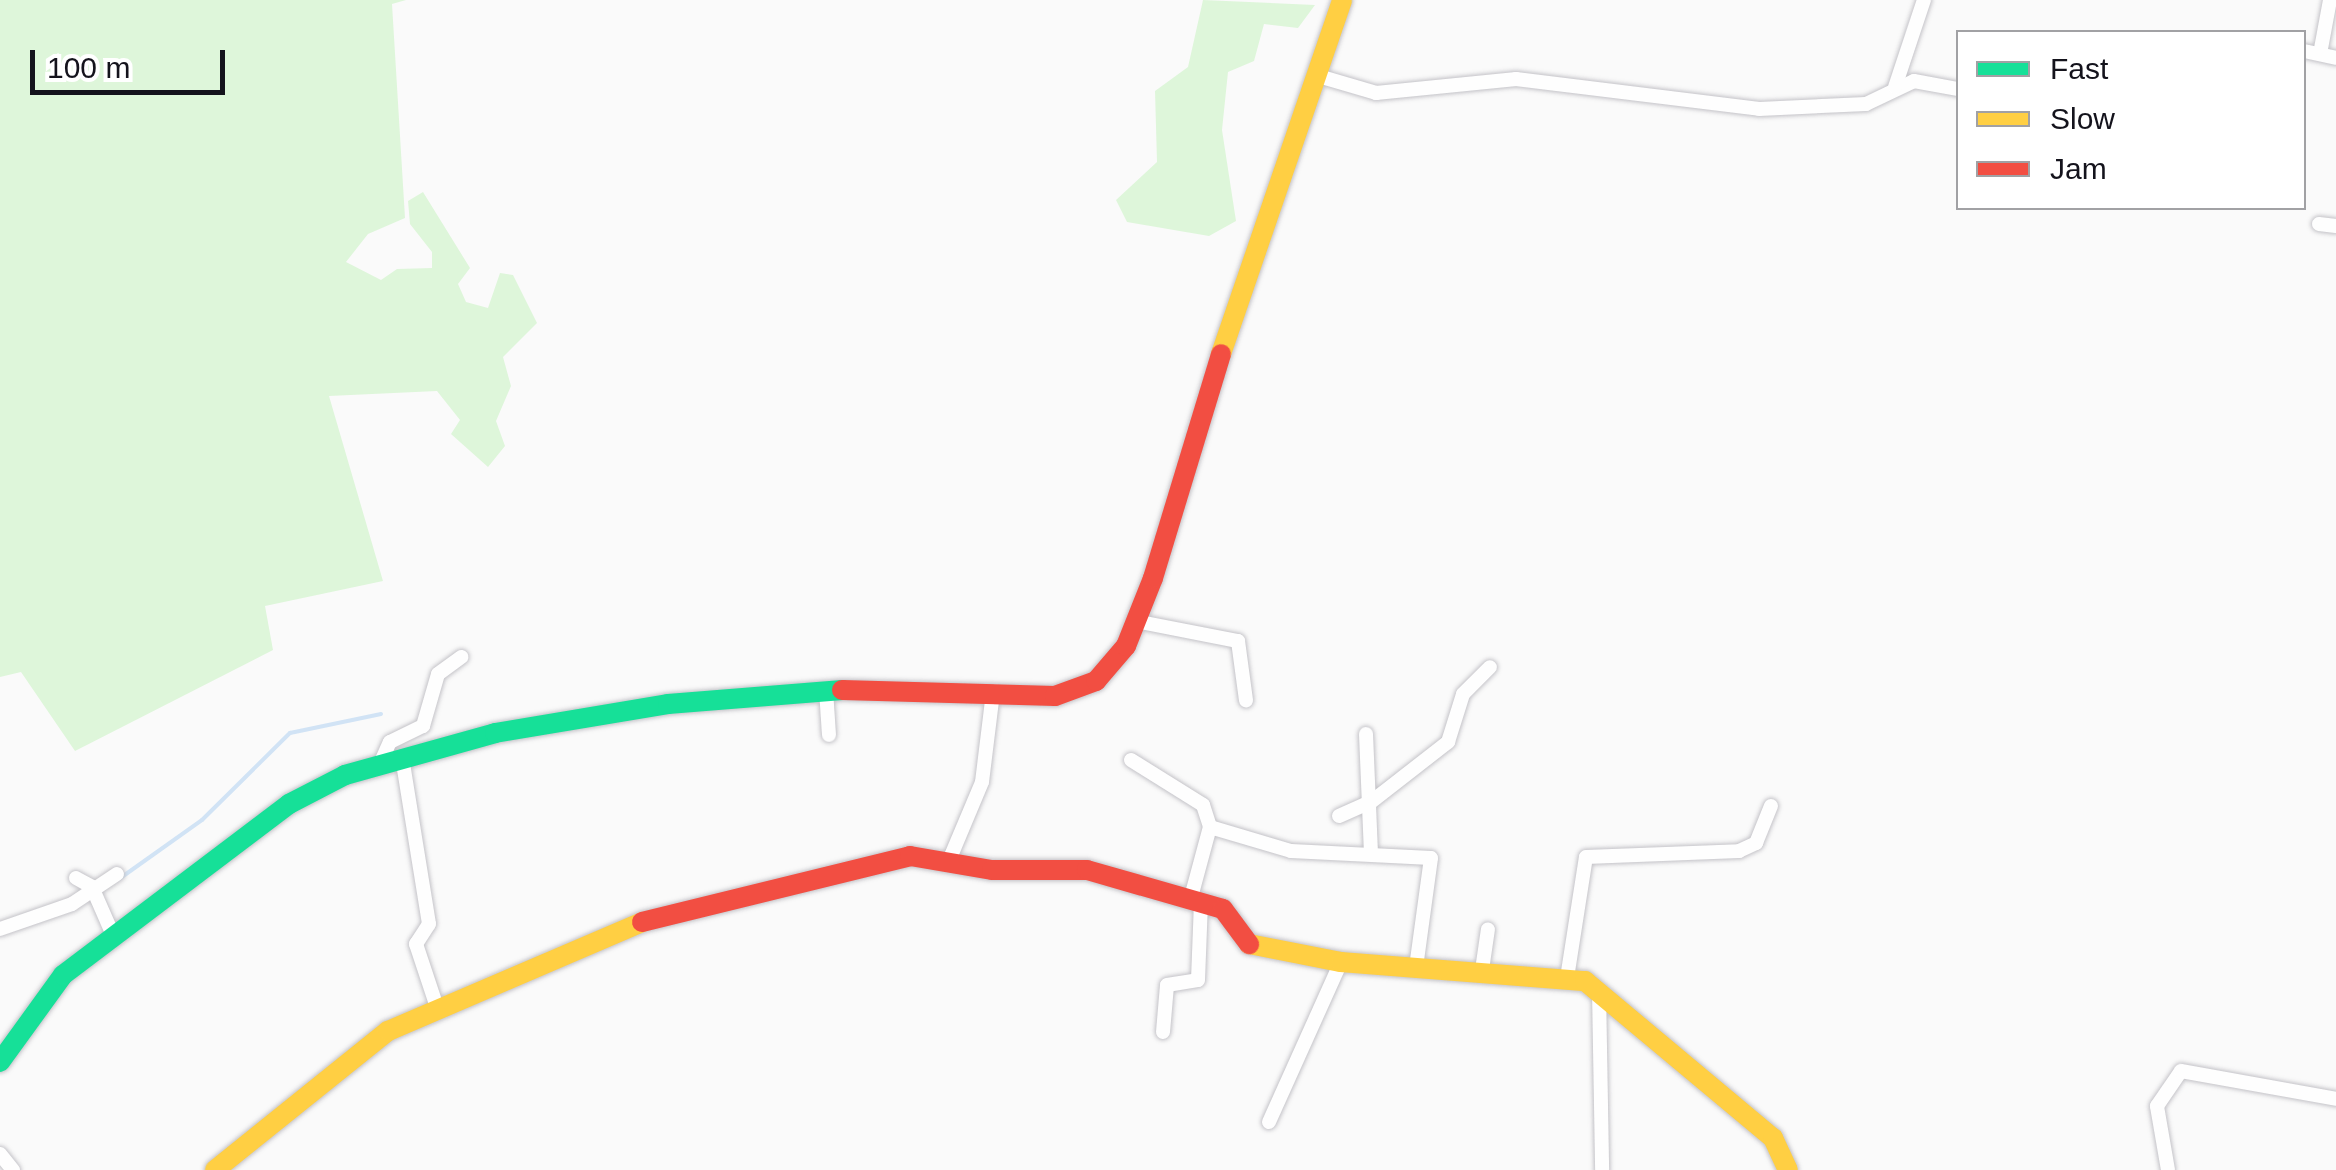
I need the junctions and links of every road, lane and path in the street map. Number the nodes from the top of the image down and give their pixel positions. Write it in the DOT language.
graph roads {
  1 [pos="1342,0"];
  2 [pos="1924,0"];
  3 [pos="2330,0"];
  4 [pos="2328,56"];
  5 [pos="1315,75"];
  6 [pos="1895,87"];
  7 [pos="1956,88"];
  8 [pos="2319,224"];
  9 [pos="2336,226"];
  10 [pos="1135,622"];
  11 [pos="461,657"];
  12 [pos="1490,667"];
  13 [pos="826,690"];
  14 [pos="993,693"];
  15 [pos="1246,700"];
  16 [pos="1366,734"];
  17 [pos="828,736"];
  18 [pos="402,757"];
  19 [pos="1131,760"];
  20 [pos="380,764"];
  21 [pos="1371,802"];
  22 [pos="1771,806"];
  23 [pos="1338,816"];
  24 [pos="1210,826"];
  25 [pos="1372,852"];
  26 [pos="948,863"];
  27 [pos="117,874"];
  28 [pos="76,878"];
  29 [pos="95,894"];
  30 [pos="1195,902"];
  31 [pos="0,929"];
  32 [pos="1488,929"];
  33 [pos="112,935"];
  34 [pos="1340,962"];
  35 [pos="1416,967"];
  36 [pos="1482,970"];
  37 [pos="1566,978"];
  38 [pos="1599,989"];
  39 [pos="438,1010"];
  40 [pos="1164,1032"];
  41 [pos="0,1062"];
  42 [pos="2336,1099"];
  43 [pos="1269,1122"];
  44 [pos="0,1154"];
  45 [pos="13,1170"];
  46 [pos="215,1170"];
  47 [pos="1602,1170"];
  48 [pos="1788,1170"];
  49 [pos="2168,1170"];
  1 -- 5 [label="main road"];
  2 -- 6 [label="street"];
  3 -- 4 [label="street"];
  5 -- 6 [label="street"];
  5 -- 10 [label="main road"];
  6 -- 7 [label="street"];
  8 -- 9 [label="street"];
  10 -- 14 [label="main road"];
  10 -- 15 [label="street"];
  11 -- 20 [label="street"];
  12 -- 21 [label="street"];
  13 -- 14 [label="main road"];
  13 -- 17 [label="street"];
  13 -- 18 [label="main road"];
  14 -- 26 [label="street"];
  16 -- 21 [label="street"];
  18 -- 20 [label="main road"];
  18 -- 39 [label="street"];
  19 -- 24 [label="street"];
  20 -- 33 [label="main road"];
  21 -- 23 [label="street"];
  21 -- 25 [label="street"];
  22 -- 37 [label="street"];
  24 -- 25 [label="street"];
  24 -- 30 [label="street"];
  25 -- 35 [label="street"];
  26 -- 30 [label="main road"];
  26 -- 39 [label="main road"];
  27 -- 29 [label="street"];
  28 -- 29 [label="street"];
  29 -- 31 [label="street"];
  29 -- 33 [label="street"];
  30 -- 34 [label="main road"];
  30 -- 40 [label="street"];
  32 -- 36 [label="street"];
  33 -- 41 [label="main road"];
  34 -- 35 [label="main road"];
  34 -- 43 [label="street"];
  35 -- 36 [label="main road"];
  36 -- 37 [label="main road"];
  37 -- 38 [label="main road"];
  38 -- 47 [label="street"];
  38 -- 48 [label="main road"];
  39 -- 46 [label="main road"];
  42 -- 49 [label="street"];
  44 -- 45 [label="street"];
}
